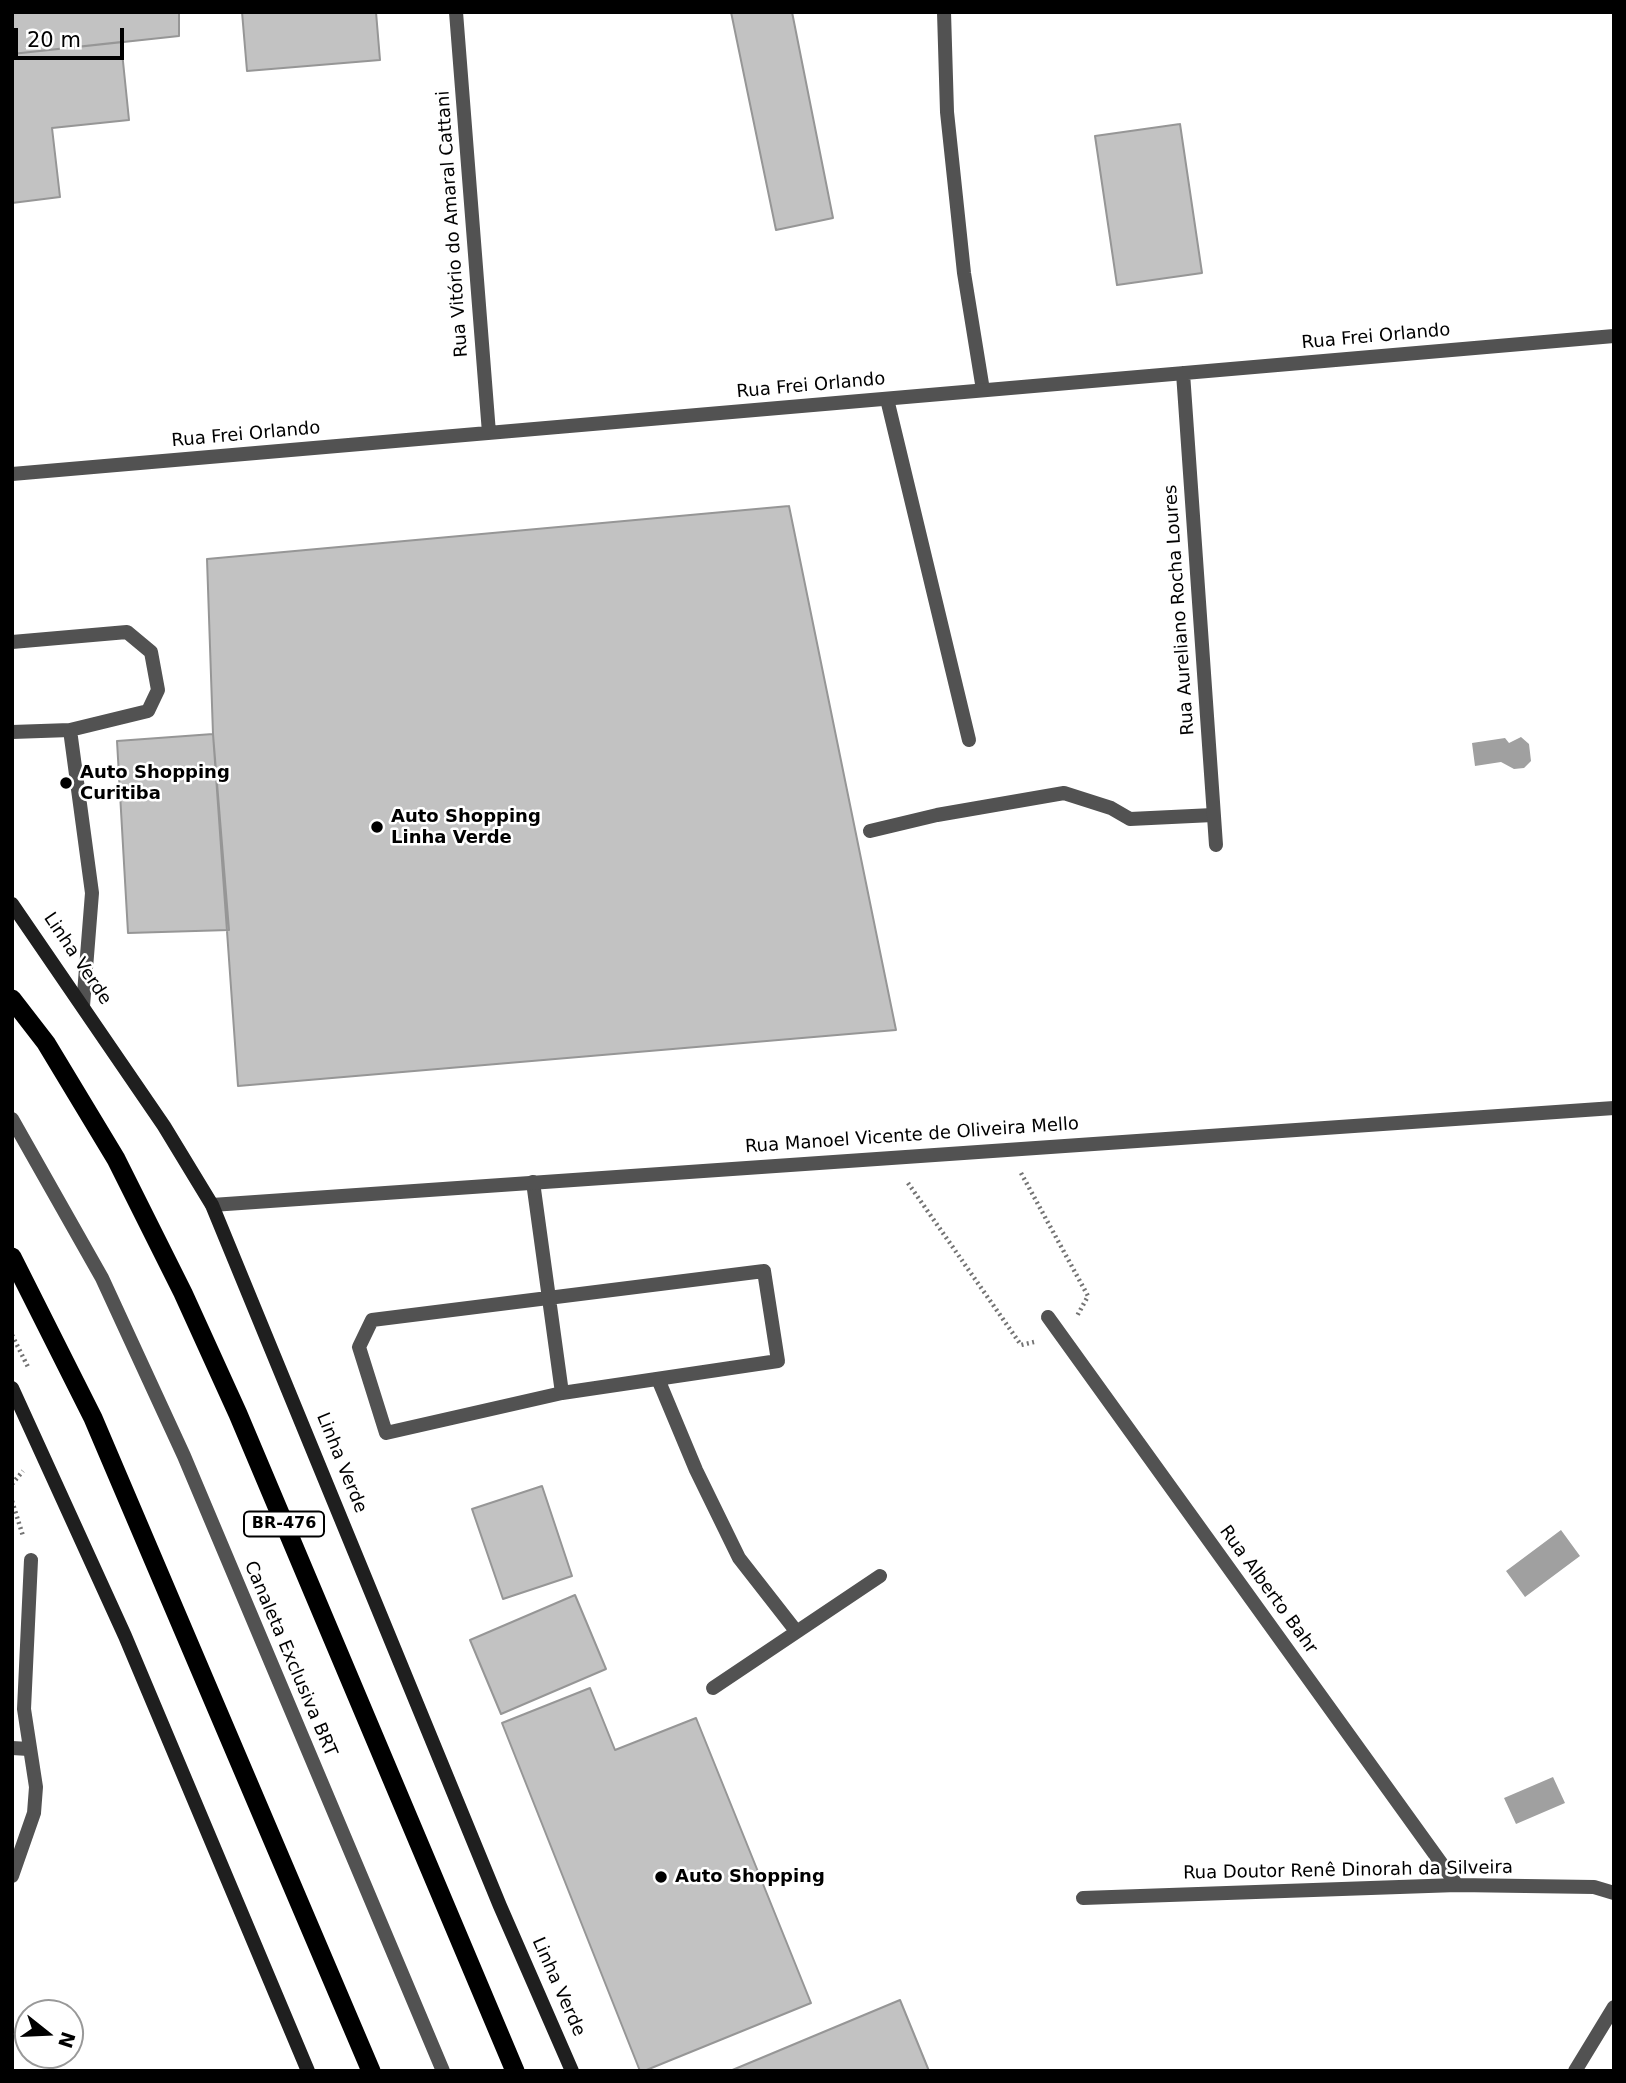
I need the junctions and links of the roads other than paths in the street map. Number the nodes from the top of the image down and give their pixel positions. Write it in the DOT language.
graph roads {
  1 [pos="456,12"];
  2 [pos="944,12"];
  3 [pos="1614,336"];
  4 [pos="1183,373"];
  5 [pos="982,390"];
  6 [pos="887,399"];
  7 [pos="489,433"];
  8 [pos="12,474"];
  9 [pos="12,642"];
  10 [pos="70,730"];
  11 [pos="12,732"];
  12 [pos="969,740"];
  13 [pos="1213,815"];
  14 [pos="870,831"];
  15 [pos="1216,845"];
  16 [pos="12,904"];
  17 [pos="12,999"];
  18 [pos="83,1006"];
  19 [pos="1614,1108"];
  20 [pos="12,1119"];
  21 [pos="533,1182"];
  22 [pos="212,1205"];
  23 [pos="12,1256"];
  24 [pos="549,1296"];
  25 [pos="1048,1317"];
  26 [pos="658,1379"];
  27 [pos="12,1388"];
  28 [pos="562,1393"];
  29 [pos="31,1560"];
  30 [pos="880,1576"];
  31 [pos="796,1632"];
  32 [pos="713,1688"];
  33 [pos="12,1748"];
  34 [pos="29,1749"];
  35 [pos="12,1876"];
  36 [pos="1457,1885"];
  37 [pos="1614,1892"];
  38 [pos="1083,1898"];
  39 [pos="1614,2007"];
  40 [pos="308,2071"];
  41 [pos="371,2071"];
  42 [pos="443,2071"];
  43 [pos="515,2071"];
  44 [pos="572,2071"];
  45 [pos="1575,2071"];
  1 -- 7 [label="street, Rua Vitório do Amaral Cattani"];
  2 -- 5 [label="street"];
  3 -- 4 [label="street, Rua Frei Orlando"];
  4 -- 5 [label="street, Rua Frei Orlando"];
  4 -- 13 [label="street, Rua Aureliano Rocha Loures"];
  5 -- 6 [label="street, Rua Frei Orlando"];
  6 -- 7 [label="street, Rua Frei Orlando"];
  6 -- 12 [label="street"];
  7 -- 8 [label="street, Rua Frei Orlando"];
  9 -- 10 [label="street"];
  10 -- 11 [label="street"];
  10 -- 18 [label="street"];
  13 -- 14 [label="street"];
  13 -- 15 [label="street, Rua Aureliano Rocha Loures"];
  16 -- 18 [label="main road, Linha Verde"];
  17 -- 43 [label="highway, BR-476"];
  18 -- 22 [label="main road, Linha Verde"];
  19 -- 21 [label="street, Rua Manoel Vicente de Oliveira Mello"];
  20 -- 42 [label="street, Canaleta Exclusiva BRT"];
  21 -- 22 [label="street, Rua Manoel Vicente de Oliveira Mello"];
  21 -- 24 [label="street"];
  22 -- 44 [label="main road, Linha Verde"];
  23 -- 41 [label="highway"];
  24 -- 26 [label="street"];
  24 -- 28 [label="street"];
  24 -- 28 [label="street"];
  25 -- 36 [label="street, Rua Alberto Bahr"];
  26 -- 28 [label="street"];
  26 -- 31 [label="street"];
  27 -- 40 [label="main road"];
  29 -- 34 [label="street"];
  30 -- 31 [label="street"];
  31 -- 32 [label="street"];
  33 -- 34 [label="street"];
  34 -- 35 [label="street"];
  36 -- 37 [label="street, Rua Doutor Renê Dinorah da Silveira"];
  36 -- 38 [label="street, Rua Doutor Renê Dinorah da Silveira"];
  39 -- 45 [label="street"];
}
